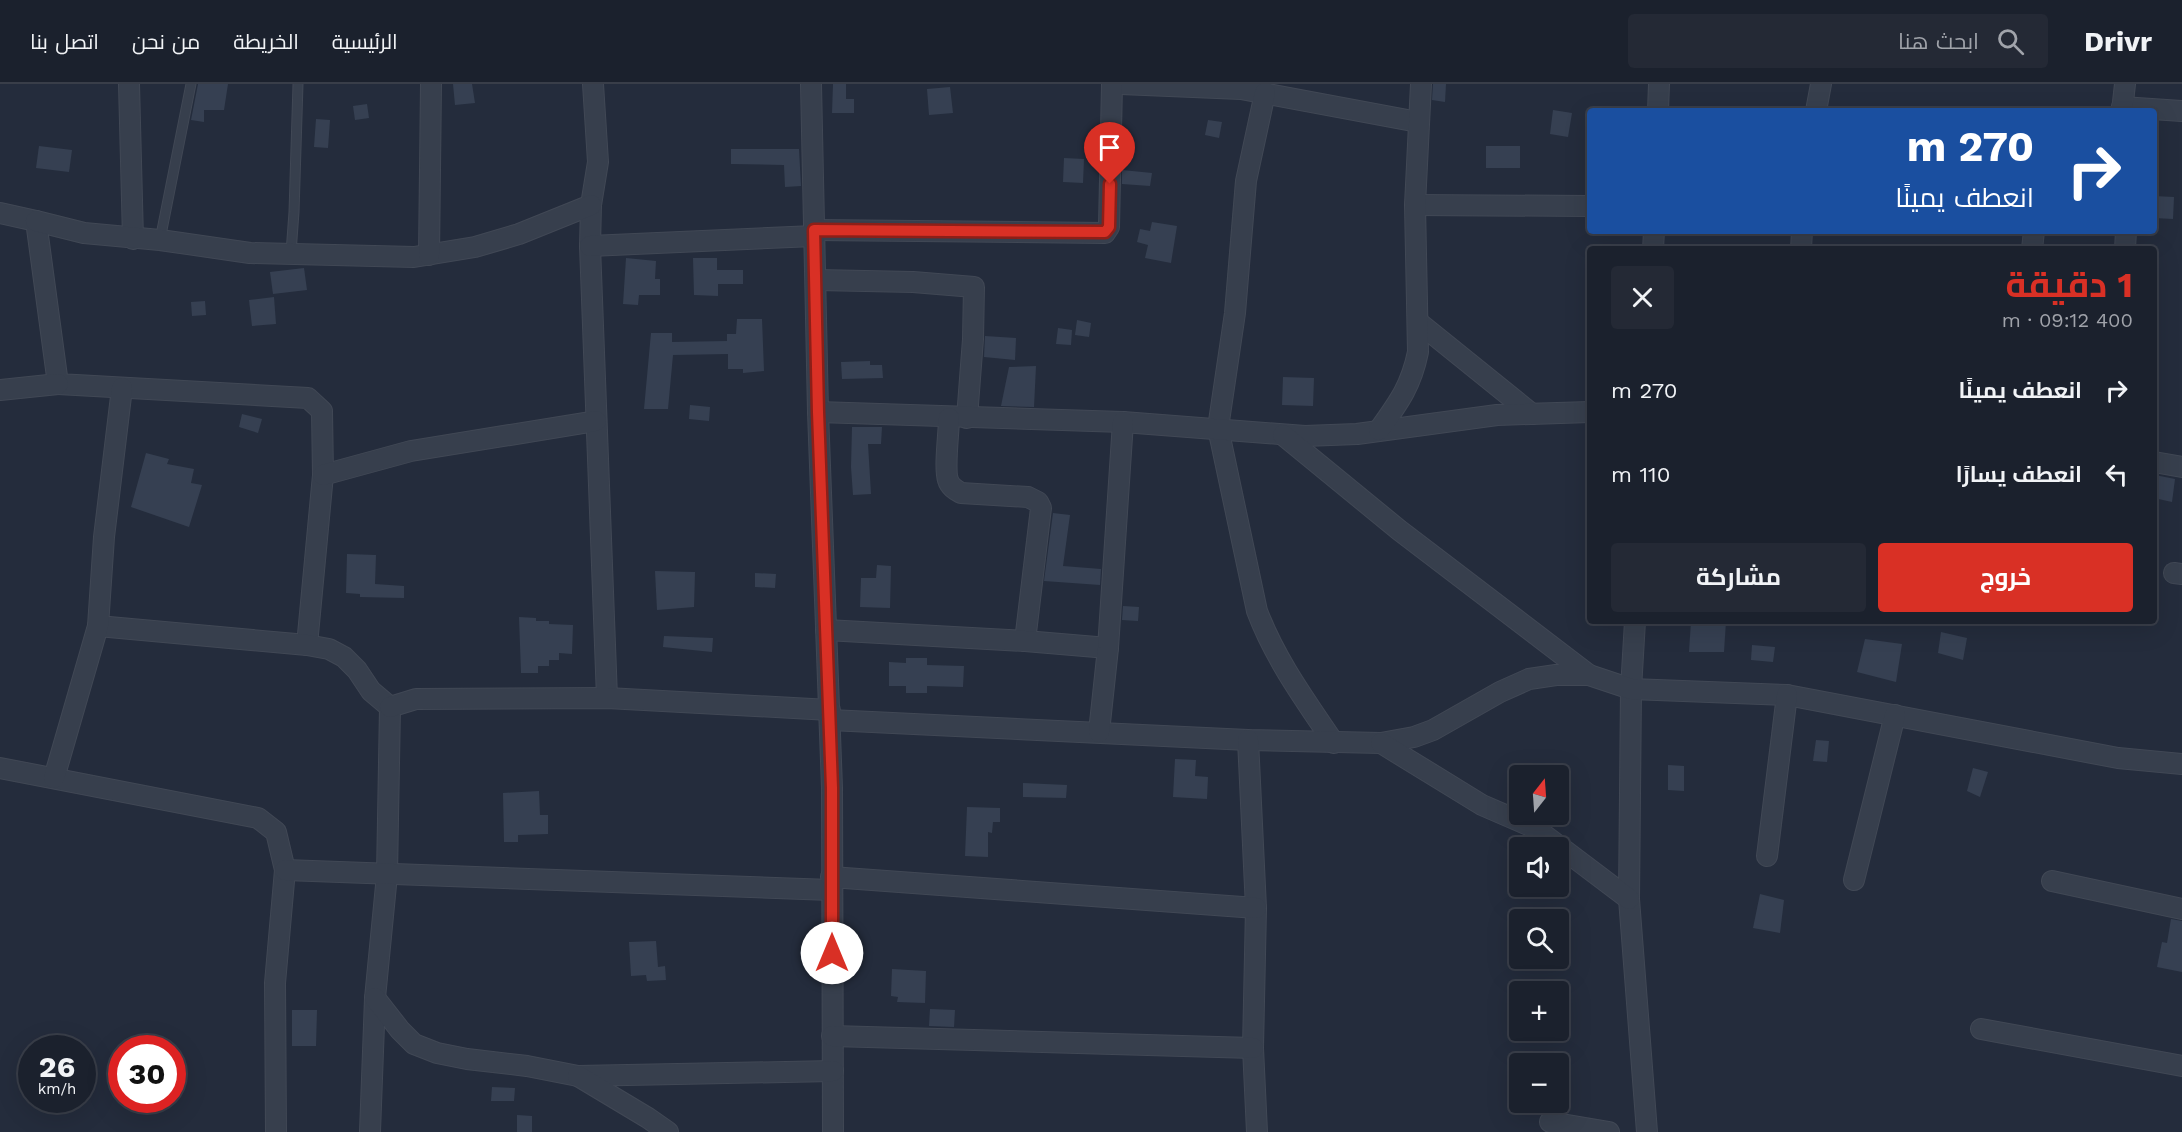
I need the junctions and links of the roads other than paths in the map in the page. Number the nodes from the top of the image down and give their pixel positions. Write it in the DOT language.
graph roads {
  1 [pos="129,84"];
  2 [pos="191,84"];
  3 [pos="298,84"];
  4 [pos="431,84"];
  5 [pos="593,84"];
  6 [pos="811,84"];
  7 [pos="1112,84"];
  8 [pos="1121,84"];
  9 [pos="1420,84"];
  10 [pos="1659,84"];
  11 [pos="1821,84"];
  12 [pos="2125,84"];
  13 [pos="1143,85"];
  14 [pos="1241,86"];
  15 [pos="1264,93"];
  16 [pos="1658,108"];
  17 [pos="1817,108"];
  18 [pos="2122,108"];
  19 [pos="2157,110"];
  20 [pos="2182,111"];
  21 [pos="1418,122"];
  22 [pos="591,205"];
  23 [pos="1415,205"];
  24 [pos="1587,206"];
  25 [pos="0,213"];
  26 [pos="36,221"];
  27 [pos="814,233"];
  28 [pos="133,239"];
  29 [pos="160,240"];
  30 [pos="590,246"];
  31 [pos="291,253"];
  32 [pos="429,255"];
  33 [pos="816,280"];
  34 [pos="1418,322"];
  35 [pos="58,384"];
  36 [pos="122,388"];
  37 [pos="0,390"];
  38 [pos="818,412"];
  39 [pos="1587,412"];
  40 [pos="1532,414"];
  41 [pos="958,418"];
  42 [pos="596,421"];
  43 [pos="1123,422"];
  44 [pos="1218,428"];
  45 [pos="1379,430"];
  46 [pos="1284,435"];
  47 [pos="2157,463"];
  48 [pos="2182,467"];
  49 [pos="323,475"];
  50 [pos="1635,624"];
  51 [pos="98,626"];
  52 [pos="826,630"];
  53 [pos="1025,641"];
  54 [pos="307,645"];
  55 [pos="1108,648"];
  56 [pos="1589,675"];
  57 [pos="1630,689"];
  58 [pos="1787,695"];
  59 [pos="607,698"];
  60 [pos="390,707"];
  61 [pos="830,715"];
  62 [pos="1894,715"];
  63 [pos="1099,732"];
  64 [pos="1248,740"];
  65 [pos="1334,743"];
  66 [pos="1381,743"];
  67 [pos="2182,764"];
  68 [pos="0,768"];
  69 [pos="54,778"];
  70 [pos="1767,856"];
  71 [pos="285,870"];
  72 [pos="387,875"];
  73 [pos="1854,880"];
  74 [pos="2052,881"];
  75 [pos="831,883"];
  76 [pos="1629,899"];
  77 [pos="1256,908"];
  78 [pos="2182,909"];
  79 [pos="375,998"];
  80 [pos="1981,1029"];
  81 [pos="832,1036"];
  82 [pos="1253,1048"];
  83 [pos="2182,1066"];
  84 [pos="833,1071"];
  85 [pos="578,1076"];
  86 [pos="1550,1122"];
  87 [pos="276,1132"];
  88 [pos="370,1132"];
  89 [pos="668,1132"];
  90 [pos="833,1132"];
  91 [pos="1257,1132"];
  92 [pos="1609,1132"];
  93 [pos="1647,1132"];
  1 -- 28 [label="street"];
  2 -- 29 [label="lane"];
  3 -- 31 [label="lane"];
  4 -- 32 [label="street"];
  5 -- 22 [label="street"];
  6 -- 27 [label="street"];
  7 -- 27 [label="street"];
  8 -- 13 [label="street"];
  9 -- 21 [label="street"];
  10 -- 16 [label="street"];
  11 -- 17 [label="street"];
  12 -- 18 [label="street"];
  13 -- 14 [label="street"];
  14 -- 15 [label="street"];
  15 -- 21 [label="street"];
  15 -- 44 [label="street"];
  19 -- 20 [label="street"];
  21 -- 23 [label="street"];
  22 -- 30 [label="street"];
  22 -- 32 [label="street"];
  23 -- 24 [label="street"];
  23 -- 34 [label="street"];
  25 -- 26 [label="street"];
  26 -- 28 [label="street"];
  26 -- 35 [label="street"];
  27 -- 30 [label="street"];
  27 -- 33 [label="street"];
  28 -- 29 [label="street"];
  29 -- 31 [label="street"];
  30 -- 42 [label="street"];
  31 -- 32 [label="street"];
  33 -- 38 [label="street"];
  33 -- 41 [label="street"];
  34 -- 40 [label="street"];
  34 -- 45 [label="street"];
  35 -- 36 [label="street"];
  35 -- 37 [label="street"];
  36 -- 49 [label="street"];
  36 -- 51 [label="street"];
  38 -- 41 [label="street"];
  38 -- 52 [label="street"];
  39 -- 40 [label="street"];
  40 -- 45 [label="street"];
  41 -- 43 [label="street"];
  41 -- 53 [label="street"];
  42 -- 49 [label="street"];
  42 -- 59 [label="street"];
  43 -- 44 [label="street"];
  43 -- 55 [label="street"];
  44 -- 46 [label="street"];
  44 -- 65 [label="street"];
  45 -- 46 [label="street"];
  46 -- 56 [label="street"];
  47 -- 48 [label="street"];
  49 -- 54 [label="street"];
  50 -- 57 [label="street"];
  51 -- 54 [label="street"];
  51 -- 69 [label="street"];
  52 -- 53 [label="street"];
  52 -- 61 [label="street"];
  53 -- 55 [label="street"];
  54 -- 60 [label="street"];
  55 -- 63 [label="street"];
  56 -- 57 [label="street"];
  56 -- 66 [label="street"];
  57 -- 58 [label="street"];
  57 -- 76 [label="street"];
  58 -- 62 [label="street"];
  58 -- 70 [label="street"];
  59 -- 60 [label="street"];
  59 -- 61 [label="street"];
  60 -- 72 [label="street"];
  61 -- 63 [label="street"];
  61 -- 75 [label="street"];
  62 -- 67 [label="street"];
  62 -- 73 [label="street"];
  63 -- 64 [label="street"];
  64 -- 65 [label="street"];
  64 -- 77 [label="street"];
  65 -- 66 [label="street"];
  66 -- 76 [label="street"];
  68 -- 69 [label="street"];
  69 -- 71 [label="street"];
  71 -- 72 [label="street"];
  71 -- 87 [label="street"];
  72 -- 75 [label="street"];
  72 -- 79 [label="street"];
  74 -- 78 [label="street"];
  75 -- 77 [label="street"];
  75 -- 81 [label="street"];
  76 -- 93 [label="street"];
  77 -- 82 [label="street"];
  79 -- 85 [label="street"];
  79 -- 88 [label="street"];
  80 -- 83 [label="street"];
  81 -- 82 [label="street"];
  81 -- 84 [label="street"];
  82 -- 91 [label="street"];
  84 -- 85 [label="street"];
  84 -- 90 [label="street"];
  85 -- 89 [label="street"];
  86 -- 92 [label="street"];
}
